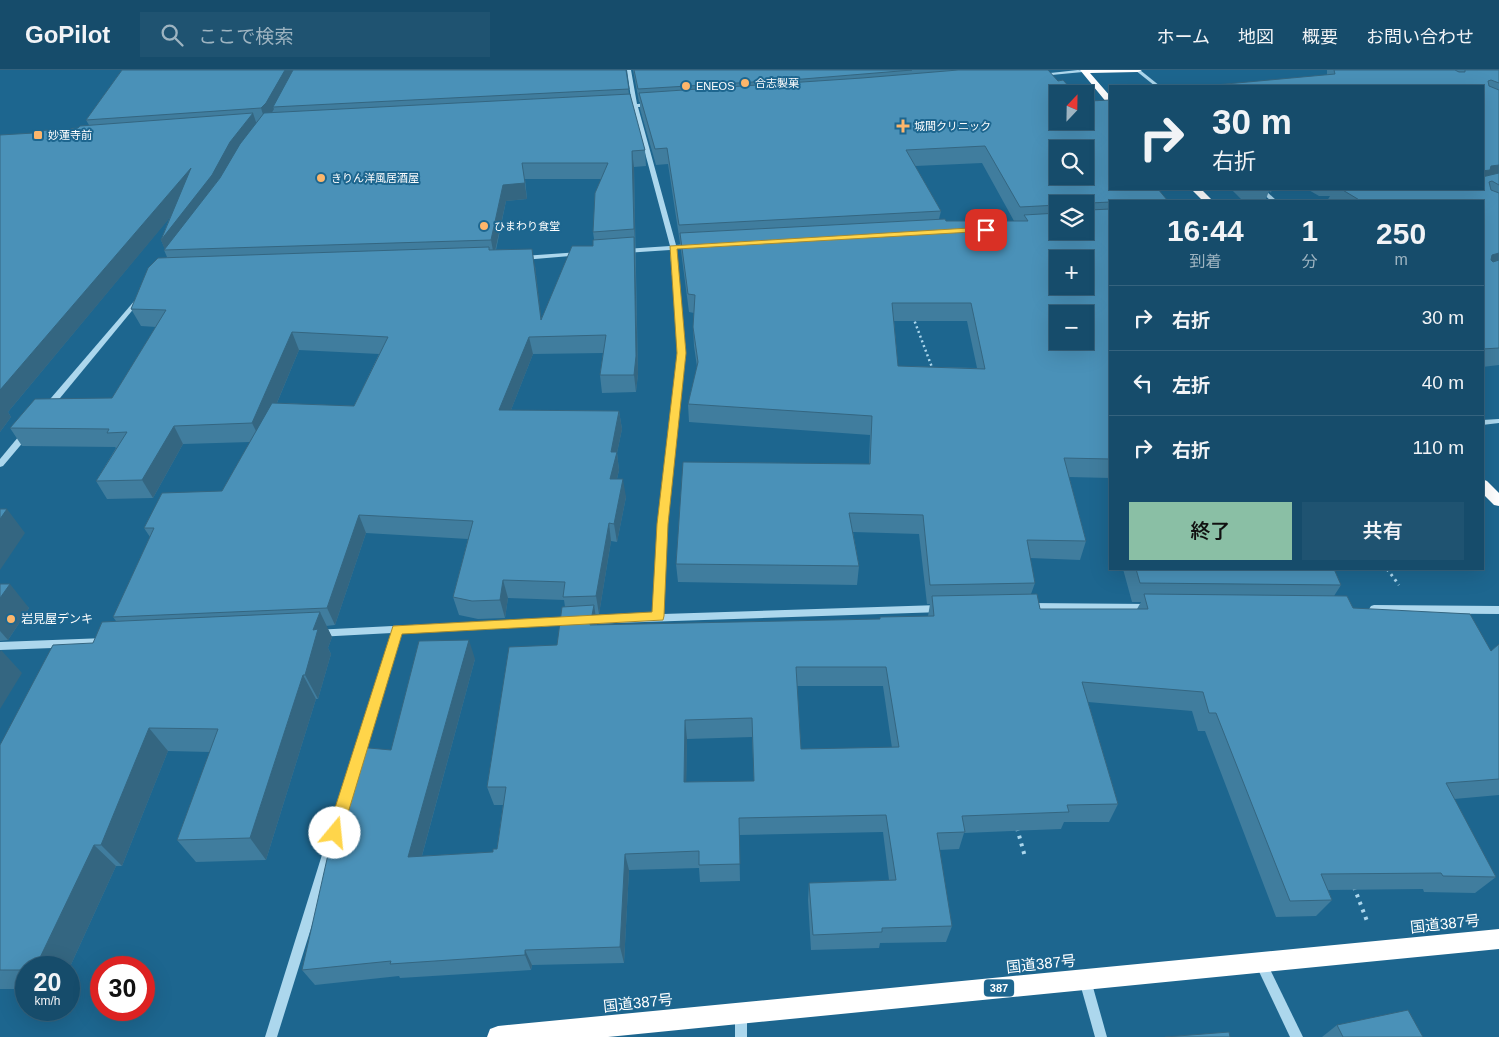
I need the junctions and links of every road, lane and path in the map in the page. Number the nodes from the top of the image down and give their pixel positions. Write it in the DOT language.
graph roads {
  1 [pos="629,70"];
  2 [pos="1138,70"];
  3 [pos="1083,71"];
  4 [pos="1034,76"];
  5 [pos="1157,85"];
  6 [pos="1109,100"];
  7 [pos="663,105"];
  8 [pos="634,106"];
  9 [pos="618,107"];
  10 [pos="1197,190"];
  11 [pos="1262,190"];
  12 [pos="1207,200"];
  13 [pos="1273,200"];
  14 [pos="703,246"];
  15 [pos="673,247"];
  16 [pos="616,251"];
  17 [pos="588,253"];
  18 [pos="513,259"];
  19 [pos="144,293"];
  20 [pos="912,315"];
  21 [pos="935,374"];
  22 [pos="44,412"];
  23 [pos="1499,421"];
  24 [pos="1484,423"];
  25 [pos="31,427"];
  26 [pos="0,464"];
  27 [pos="1484,486"];
  28 [pos="1499,501"];
  29 [pos="1016,607"];
  30 [pos="1161,608"];
  31 [pos="948,609"];
  32 [pos="1367,609"];
  33 [pos="1499,610"];
  34 [pos="658,616"];
  35 [pos="398,630"];
  36 [pos="308,633"];
  37 [pos="119,641"];
  38 [pos="0,646"];
  39 [pos="354,772"];
  40 [pos="1014,819"];
  41 [pos="336,828"];
  42 [pos="1024,857"];
  43 [pos="1354,886"];
  44 [pos="1499,939"];
  45 [pos="1379,950"];
  46 [pos="1260,961"];
  47 [pos="1085,979"];
  48 [pos="741,1013"];
  49 [pos="553,1034"];
  50 [pos="271,1037"];
  51 [pos="498,1037"];
  52 [pos="741,1037"];
  53 [pos="1101,1037"];
  54 [pos="1297,1037"];
  1 -- 8 [label="street"];
  2 -- 3 [label="highway"];
  2 -- 5 [label="street"];
  3 -- 4 [label="street"];
  3 -- 6 [label="highway"];
  7 -- 8 [label="street"];
  8 -- 9 [label="street"];
  8 -- 15 [label="street"];
  10 -- 12 [label="highway"];
  11 -- 13 [label="street"];
  14 -- 15 [label="street"];
  15 -- 16 [label="street"];
  15 -- 34 [label="street"];
  17 -- 18 [label="street"];
  19 -- 22 [label="street"];
  20 -- 21 [label="path"];
  23 -- 24 [label="street"];
  25 -- 26 [label="street"];
  27 -- 28 [label="highway"];
  29 -- 30 [label="street"];
  31 -- 34 [label="street"];
  32 -- 33 [label="street"];
  34 -- 35 [label="street"];
  35 -- 36 [label="street"];
  35 -- 39 [label="street"];
  37 -- 38 [label="street"];
  40 -- 42 [label="path"];
  41 -- 50 [label="street"];
  43 -- 45 [label="path"];
  44 -- 45 [label="highway, 国道387号 / 387"];
  45 -- 46 [label="highway, 国道387号 / 387"];
  46 -- 47 [label="highway, 国道387号 / 387"];
  46 -- 54 [label="street"];
  47 -- 48 [label="highway, 国道387号 / 387"];
  47 -- 53 [label="street"];
  48 -- 49 [label="highway, 国道387号 / 387"];
  48 -- 52 [label="street"];
  49 -- 51 [label="highway, 国道387号 / 387"];
}
